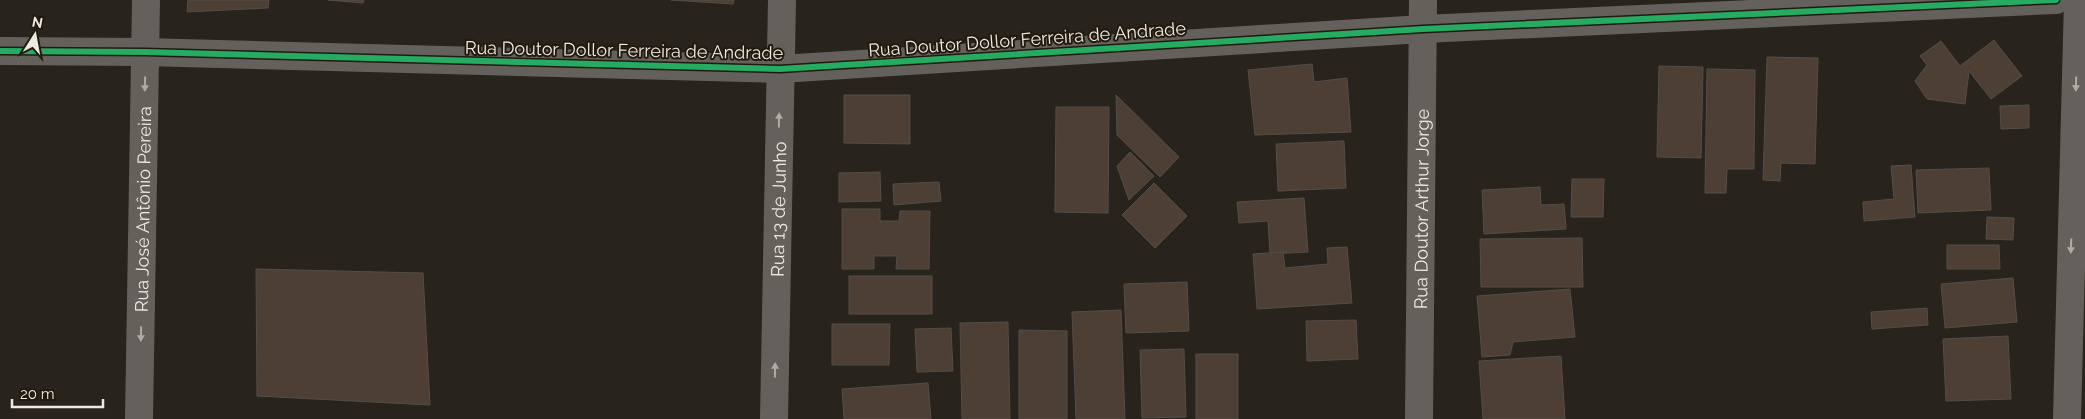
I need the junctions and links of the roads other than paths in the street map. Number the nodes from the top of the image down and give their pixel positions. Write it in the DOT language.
graph roads {
  1 [pos="146,0"];
  2 [pos="782,0"];
  3 [pos="1423,0"];
  4 [pos="2056,0"];
  5 [pos="2078,0"];
  6 [pos="1423,29"];
  7 [pos="0,51"];
  8 [pos="145,52"];
  9 [pos="780,69"];
  10 [pos="139,419"];
  11 [pos="774,419"];
  12 [pos="1419,419"];
  13 [pos="2067,419"];
  1 -- 8 [label="street, Rua José Antônio Pereira"];
  2 -- 9 [label="street, Rua 13 de Junho"];
  3 -- 6 [label="street, Rua Doutor Arthur Jorge"];
  4 -- 6 [label="street, Rua Doutor Dollor Ferreira de Andrade"];
  5 -- 13 [label="street, one-way"];
  6 -- 9 [label="street, Rua Doutor Dollor Ferreira de Andrade"];
  6 -- 12 [label="street, Rua Doutor Arthur Jorge"];
  7 -- 8 [label="street, Rua Doutor Dollor Ferreira de Andrade"];
  8 -- 9 [label="street, Rua Doutor Dollor Ferreira de Andrade"];
  8 -- 10 [label="street, Rua José Antônio Pereira, one-way"];
  11 -- 9 [label="street, Rua 13 de Junho, one-way"];
}
